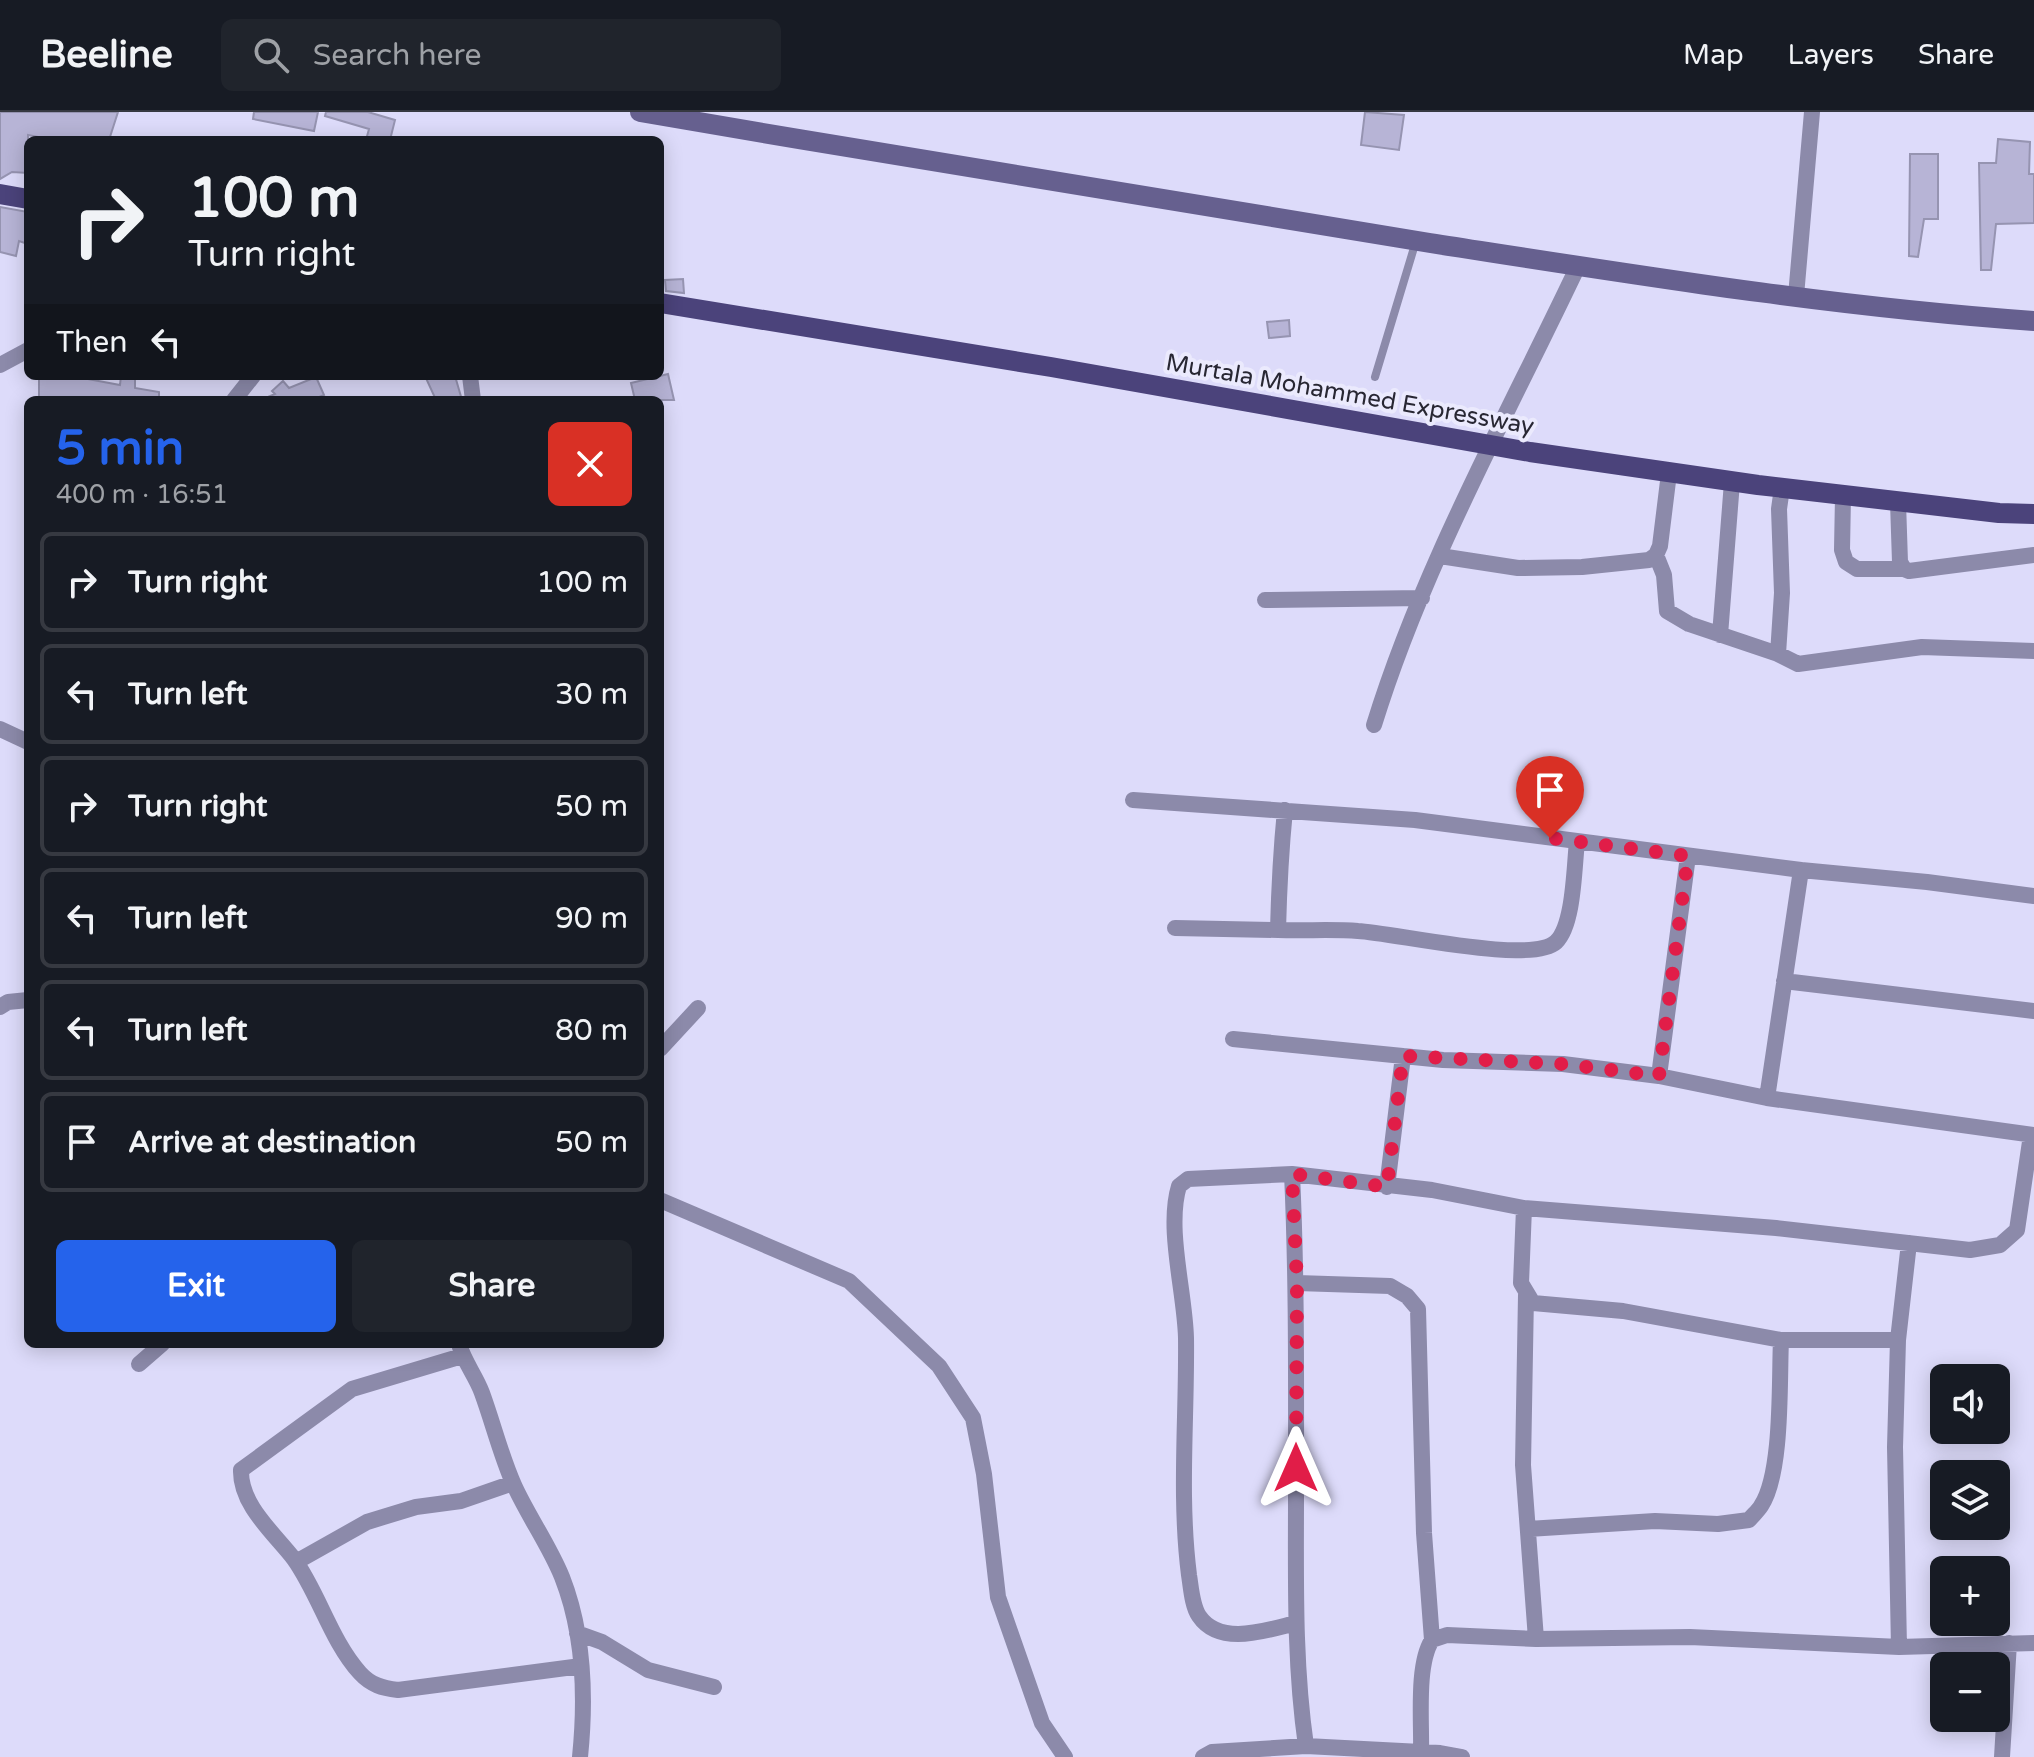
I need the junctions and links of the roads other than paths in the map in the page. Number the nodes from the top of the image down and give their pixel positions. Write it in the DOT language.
graph roads {
  1 [pos="640,112"];
  2 [pos="1812,112"];
  3 [pos="0,194"];
  4 [pos="24,198"];
  5 [pos="1416,240"];
  6 [pos="1578,266"];
  7 [pos="1796,296"];
  8 [pos="664,304"];
  9 [pos="2034,321"];
  10 [pos="24,352"];
  11 [pos="0,365"];
  12 [pos="1375,377"];
  13 [pos="250,380"];
  14 [pos="237,396"];
  15 [pos="1490,445"];
  16 [pos="1669,473"];
  17 [pos="1732,482"];
  18 [pos="1782,488"];
  19 [pos="1843,496"];
  20 [pos="1898,502"];
  21 [pos="2034,514"];
  22 [pos="1656,555"];
  23 [pos="2034,555"];
  24 [pos="1440,556"];
  25 [pos="1904,569"];
  26 [pos="1422,598"];
  27 [pos="1265,600"];
  28 [pos="1720,635"];
  29 [pos="2034,651"];
  30 [pos="1778,654"];
  31 [pos="1374,725"];
  32 [pos="0,729"];
  33 [pos="24,740"];
  34 [pos="1133,800"];
  35 [pos="1285,810"];
  36 [pos="1577,842"];
  37 [pos="1688,856"];
  38 [pos="1801,870"];
  39 [pos="2034,896"];
  40 [pos="1175,928"];
  41 [pos="1278,930"];
  42 [pos="1784,981"];
  43 [pos="24,1000"];
  44 [pos="0,1007"];
  45 [pos="698,1008"];
  46 [pos="2034,1011"];
  47 [pos="1233,1039"];
  48 [pos="664,1045"];
  49 [pos="1403,1056"];
  50 [pos="1659,1076"];
  51 [pos="1767,1098"];
  52 [pos="2032,1135"];
  53 [pos="1292,1174"];
  54 [pos="1387,1187"];
  55 [pos="664,1202"];
  56 [pos="1524,1208"];
  57 [pos="1909,1243"];
  58 [pos="1297,1283"];
  59 [pos="1526,1295"];
  60 [pos="1781,1340"];
  61 [pos="1898,1340"];
  62 [pos="157,1348"];
  63 [pos="460,1350"];
  64 [pos="139,1364"];
  65 [pos="513,1483"];
  66 [pos="1528,1529"];
  67 [pos="296,1562"];
  68 [pos="1296,1623"];
  69 [pos="577,1633"];
  70 [pos="1536,1639"];
  71 [pos="1432,1640"];
  72 [pos="2009,1643"];
  73 [pos="2034,1643"];
  74 [pos="1899,1647"];
  75 [pos="581,1666"];
  76 [pos="714,1687"];
  77 [pos="1306,1746"];
  78 [pos="1421,1753"];
  79 [pos="580,1757"];
  80 [pos="1065,1757"];
  81 [pos="1203,1757"];
  82 [pos="1462,1757"];
  83 [pos="2002,1757"];
  1 -- 5 [label="main road"];
  2 -- 7 [label="street"];
  3 -- 4 [label="main road"];
  5 -- 6 [label="main road"];
  5 -- 12 [label="lane"];
  6 -- 7 [label="main road"];
  6 -- 15 [label="street"];
  7 -- 9 [label="main road"];
  8 -- 15 [label="main road, Murtala Mohammed Expressway"];
  10 -- 11 [label="street"];
  13 -- 14 [label="street"];
  15 -- 16 [label="main road, Murtala Mohammed Expressway"];
  15 -- 24 [label="street"];
  16 -- 17 [label="main road, Murtala Mohammed Expressway"];
  16 -- 22 [label="street"];
  17 -- 18 [label="main road, Murtala Mohammed Expressway"];
  17 -- 28 [label="street"];
  18 -- 19 [label="main road, Murtala Mohammed Expressway"];
  18 -- 30 [label="street"];
  19 -- 20 [label="main road, Murtala Mohammed Expressway"];
  19 -- 25 [label="street"];
  20 -- 21 [label="main road, Murtala Mohammed Expressway"];
  20 -- 25 [label="street"];
  22 -- 24 [label="street"];
  22 -- 28 [label="street"];
  23 -- 25 [label="street"];
  24 -- 26 [label="street"];
  26 -- 27 [label="street"];
  26 -- 31 [label="street"];
  28 -- 30 [label="street"];
  29 -- 30 [label="street"];
  32 -- 33 [label="street"];
  34 -- 35 [label="street"];
  35 -- 36 [label="street"];
  35 -- 41 [label="street"];
  36 -- 37 [label="street"];
  36 -- 41 [label="street"];
  37 -- 38 [label="street"];
  37 -- 50 [label="street"];
  38 -- 39 [label="street"];
  38 -- 42 [label="street"];
  40 -- 41 [label="street"];
  42 -- 46 [label="street"];
  42 -- 51 [label="street"];
  43 -- 44 [label="street"];
  45 -- 48 [label="street"];
  47 -- 49 [label="street"];
  49 -- 50 [label="street"];
  49 -- 54 [label="street"];
  50 -- 51 [label="street"];
  51 -- 52 [label="street"];
  52 -- 57 [label="street"];
  53 -- 54 [label="street"];
  53 -- 58 [label="street"];
  53 -- 68 [label="street"];
  54 -- 56 [label="street"];
  55 -- 80 [label="street"];
  56 -- 57 [label="street"];
  56 -- 59 [label="street"];
  57 -- 61 [label="street"];
  58 -- 68 [label="street"];
  58 -- 71 [label="street"];
  59 -- 60 [label="street"];
  59 -- 66 [label="street"];
  60 -- 61 [label="street"];
  60 -- 66 [label="street"];
  61 -- 74 [label="street"];
  62 -- 64 [label="street"];
  63 -- 65 [label="street"];
  63 -- 67 [label="street"];
  65 -- 67 [label="street"];
  65 -- 69 [label="street"];
  66 -- 70 [label="street"];
  67 -- 75 [label="street"];
  68 -- 77 [label="street"];
  69 -- 75 [label="street"];
  69 -- 76 [label="street"];
  70 -- 71 [label="street"];
  70 -- 74 [label="street"];
  71 -- 78 [label="street"];
  72 -- 73 [label="street"];
  72 -- 74 [label="street"];
  72 -- 83 [label="street"];
  75 -- 79 [label="street"];
  77 -- 78 [label="street"];
  77 -- 81 [label="street"];
  78 -- 82 [label="street"];
}
